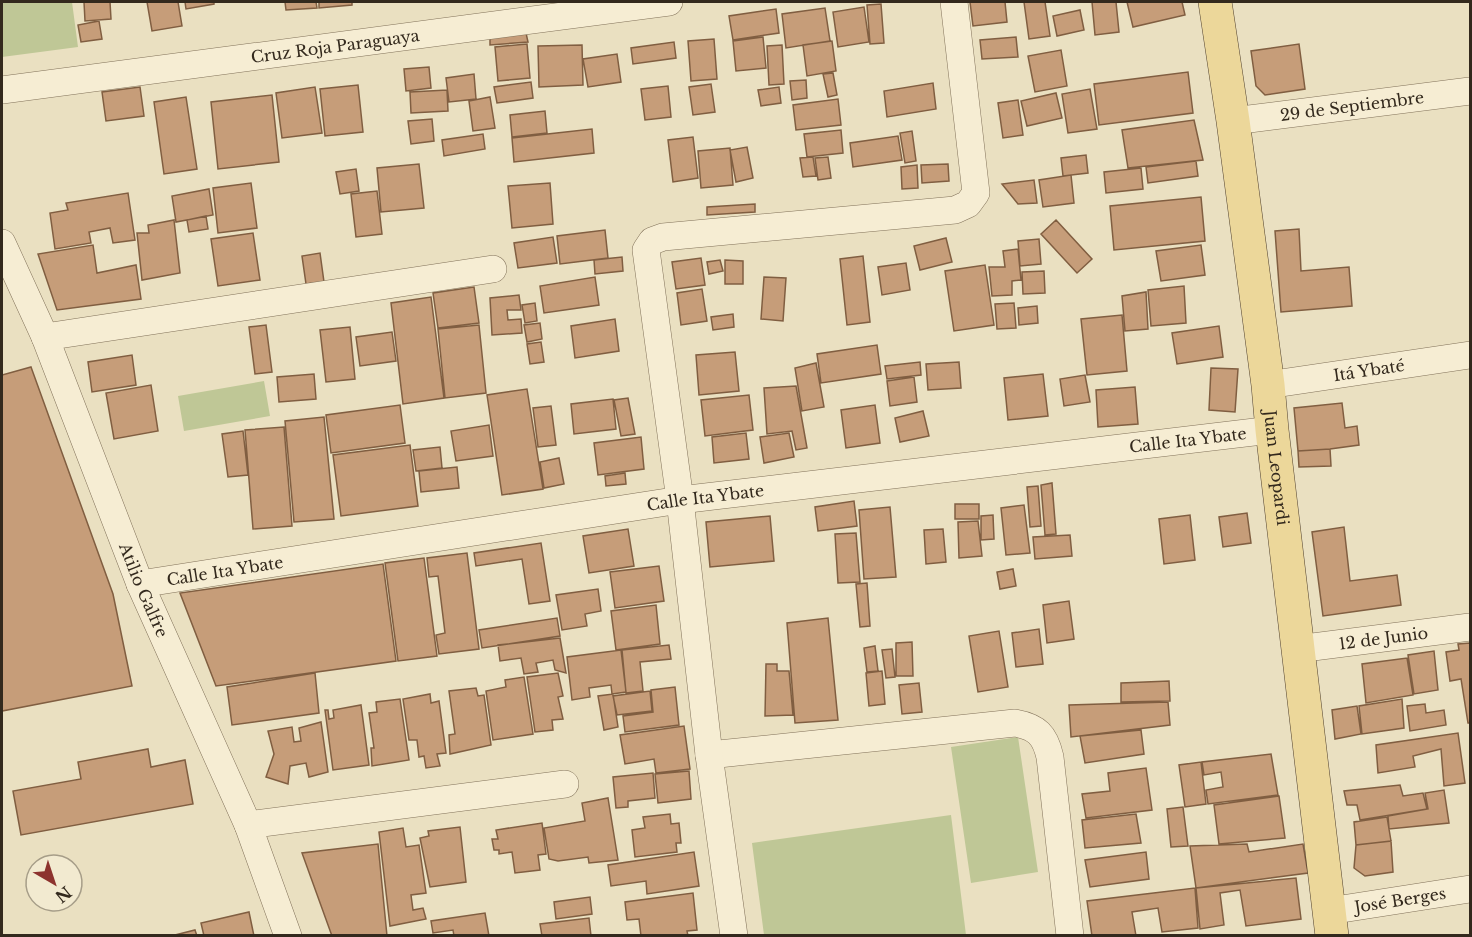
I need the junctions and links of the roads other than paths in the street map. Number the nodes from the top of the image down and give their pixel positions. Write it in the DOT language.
graph roads {
  1 [pos="669,2"];
  2 [pos="954,2"];
  3 [pos="1215,2"];
  4 [pos="554,9"];
  5 [pos="2,90"];
  6 [pos="1470,91"];
  7 [pos="1233,121"];
  8 [pos="2,243"];
  9 [pos="493,269"];
  10 [pos="45,337"];
  11 [pos="1470,355"];
  12 [pos="1268,385"];
  13 [pos="1272,430"];
  14 [pos="680,500"];
  15 [pos="140,584"];
  16 [pos="1470,627"];
  17 [pos="1297,649"];
  18 [pos="709,755"];
  19 [pos="565,784"];
  20 [pos="248,825"];
  21 [pos="1470,889"];
  22 [pos="1331,923"];
  23 [pos="288,936"];
  24 [pos="734,936"];
  25 [pos="1070,936"];
  1 -- 4 [label="street, Cruz Roja Paraguaya"];
  2 -- 14 [label="street"];
  3 -- 7 [label="main road, Juan Leopardi"];
  4 -- 5 [label="street, Cruz Roja Paraguaya"];
  6 -- 7 [label="street, 29 de Septiembre"];
  7 -- 12 [label="main road, Juan Leopardi"];
  8 -- 10 [label="street, Atilio Galfre"];
  9 -- 10 [label="street"];
  10 -- 15 [label="street, Atilio Galfre"];
  11 -- 12 [label="street, Itá Ybaté"];
  12 -- 13 [label="main road, Juan Leopardi"];
  13 -- 14 [label="street, Calle Ita Ybate"];
  13 -- 17 [label="main road, Juan Leopardi"];
  14 -- 15 [label="street, Calle Ita Ybate"];
  14 -- 18 [label="street"];
  15 -- 20 [label="street, Atilio Galfre"];
  16 -- 17 [label="street, 12 de Junio"];
  17 -- 22 [label="main road, Juan Leopardi"];
  18 -- 24 [label="street"];
  18 -- 25 [label="street"];
  19 -- 20 [label="street"];
  20 -- 23 [label="street, Atilio Galfre"];
  21 -- 22 [label="street, José Berges"];
}
